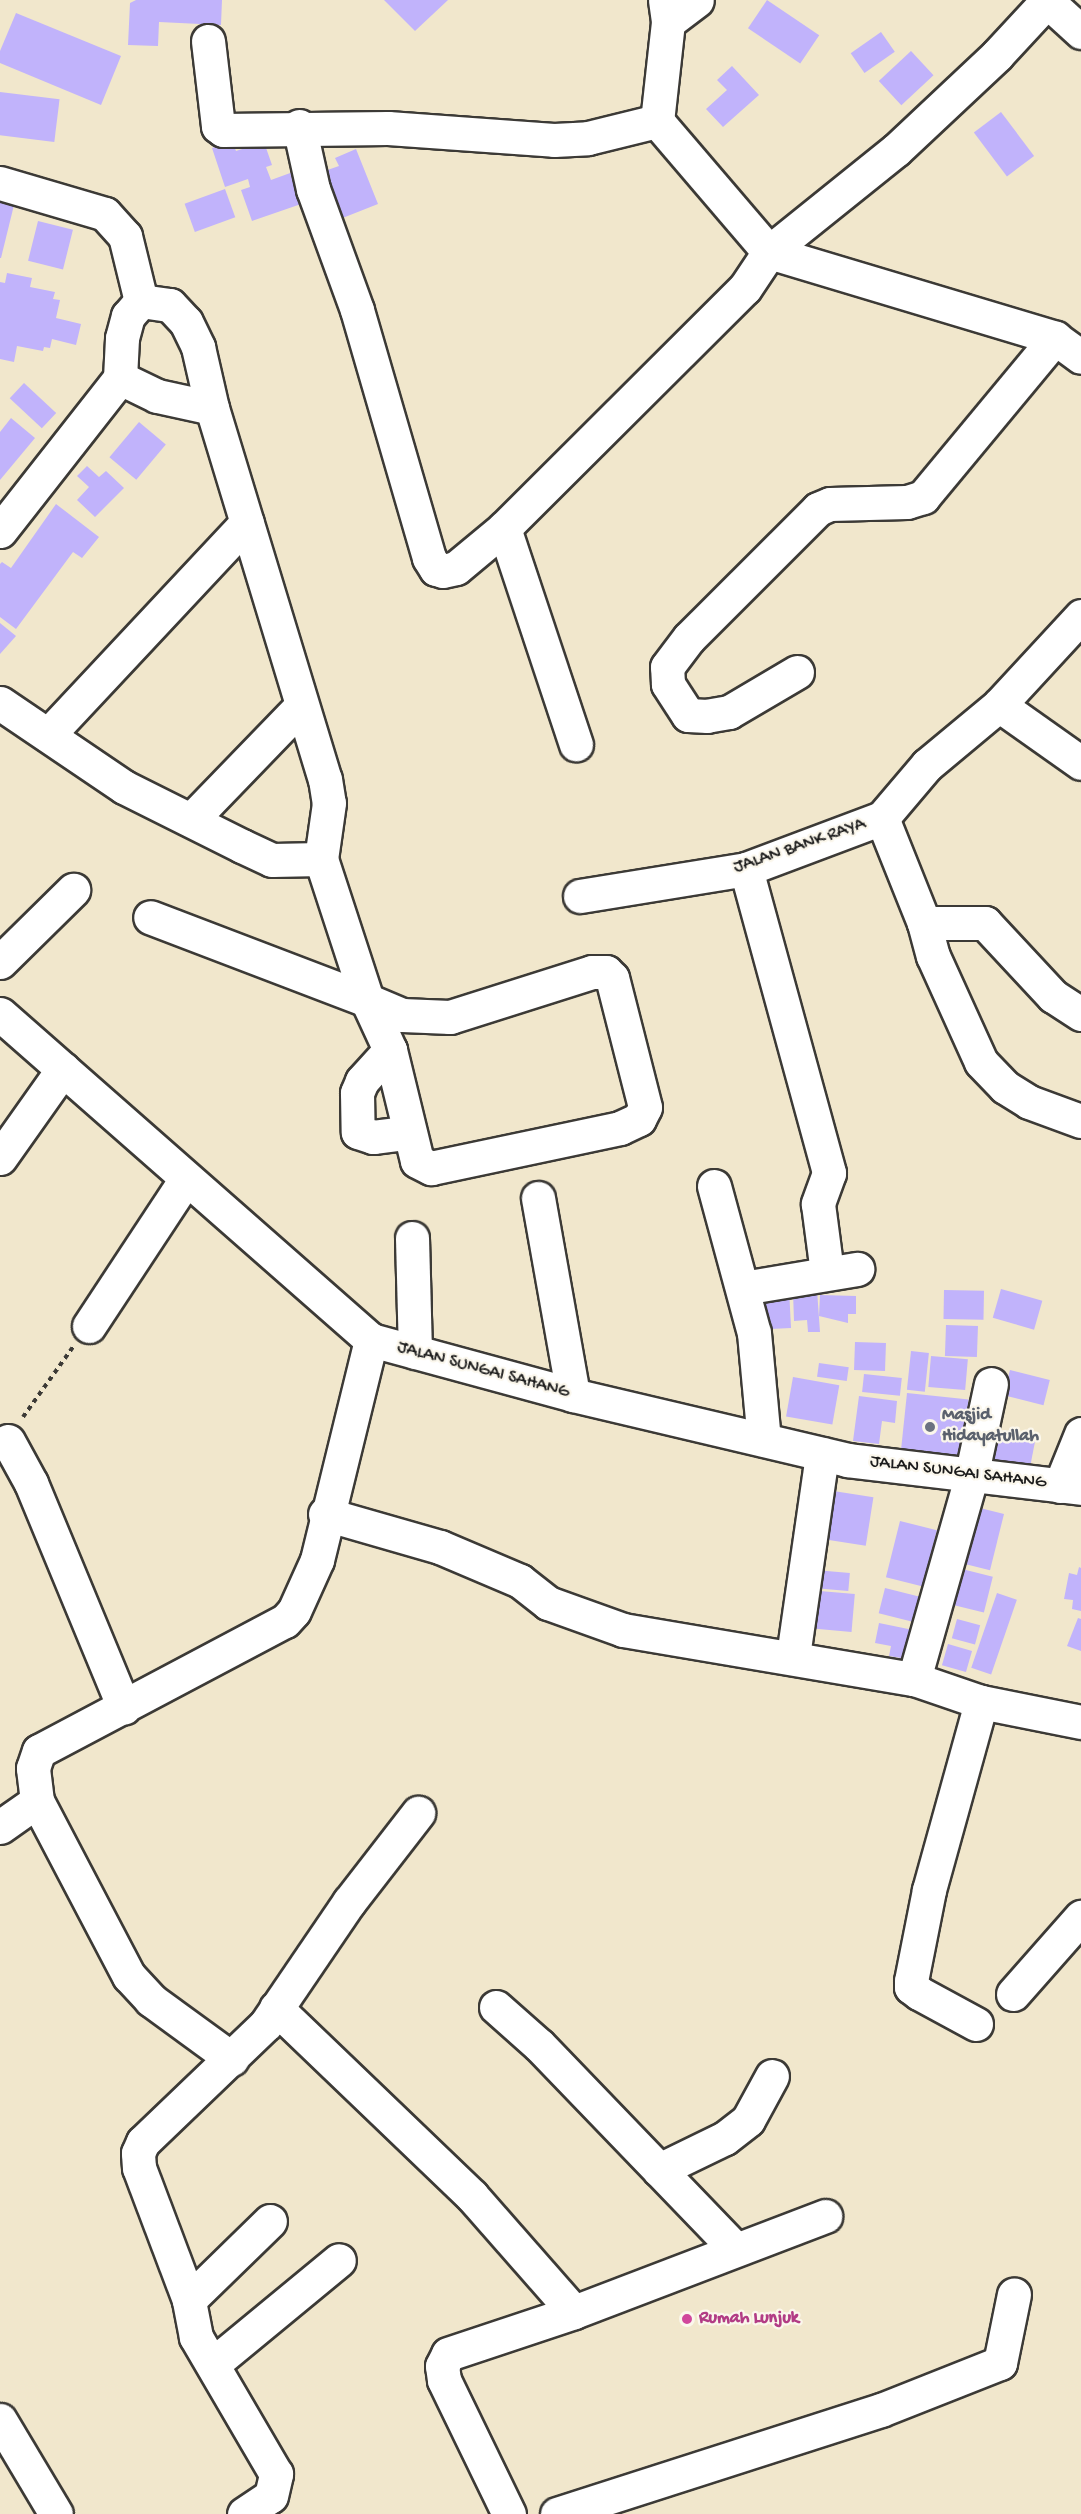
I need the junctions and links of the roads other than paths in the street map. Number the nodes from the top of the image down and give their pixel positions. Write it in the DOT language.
graph roads {
  1 [pos="697,0"];
  2 [pos="1047,0"];
  3 [pos="667,11"];
  4 [pos="1081,32"];
  5 [pos="208,41"];
  6 [pos="657,121"];
  7 [pos="299,126"];
  8 [pos="0,183"];
  9 [pos="769,252"];
  10 [pos="141,301"];
  11 [pos="1055,338"];
  12 [pos="1081,357"];
  13 [pos="120,378"];
  14 [pos="212,408"];
  15 [pos="247,522"];
  16 [pos="504,528"];
  17 [pos="0,531"];
  18 [pos="1081,616"];
  19 [pos="797,672"];
  20 [pos="0,703"];
  21 [pos="999,705"];
  22 [pos="301,706"];
  23 [pos="48,735"];
  24 [pos="576,744"];
  25 [pos="1081,763"];
  26 [pos="882,818"];
  27 [pos="191,820"];
  28 [pos="321,859"];
  29 [pos="746,869"];
  30 [pos="73,890"];
  31 [pos="580,896"];
  32 [pos="150,916"];
  33 [pos="924,923"];
  34 [pos="0,962"];
  35 [pos="368,1000"];
  36 [pos="0,1014"];
  37 [pos="1081,1014"];
  38 [pos="390,1050"];
  39 [pos="63,1069"];
  40 [pos="1081,1121"];
  41 [pos="408,1133"];
  42 [pos="0,1158"];
  43 [pos="186,1179"];
  44 [pos="714,1186"];
  45 [pos="538,1198"];
  46 [pos="412,1238"];
  47 [pos="743,1288"];
  48 [pos="89,1326"];
  49 [pos="370,1340"];
  50 [pos="415,1352"];
  51 [pos="991,1384"];
  52 [pos="573,1395"];
  53 [pos="1081,1434"];
  54 [pos="764,1440"];
  55 [pos="8,1441"];
  56 [pos="822,1454"];
  57 [pos="971,1477"];
  58 [pos="1070,1487"];
  59 [pos="325,1514"];
  60 [pos="794,1656"];
  61 [pos="914,1679"];
  62 [pos="981,1702"];
  63 [pos="124,1708"];
  64 [pos="1081,1722"];
  65 [pos="37,1801"];
  66 [pos="418,1814"];
  67 [pos="0,1827"];
  68 [pos="1081,1917"];
  69 [pos="1013,1994"];
  70 [pos="495,2007"];
  71 [pos="276,2008"];
  72 [pos="976,2024"];
  73 [pos="232,2059"];
  74 [pos="772,2076"];
  75 [pos="659,2170"];
  76 [pos="825,2216"];
  77 [pos="270,2221"];
  78 [pos="735,2249"];
  79 [pos="339,2260"];
  80 [pos="1014,2294"];
  81 [pos="189,2300"];
  82 [pos="574,2312"];
  83 [pos="213,2364"];
  84 [pos="0,2420"];
  85 [pos="56,2514"];
  86 [pos="244,2514"];
  87 [pos="509,2514"];
  88 [pos="557,2514"];
  1 -- 3 [label="street"];
  2 -- 4 [label="street"];
  2 -- 9 [label="street"];
  3 -- 6 [label="street"];
  5 -- 7 [label="street"];
  6 -- 7 [label="street"];
  6 -- 9 [label="street"];
  7 -- 16 [label="street"];
  8 -- 10 [label="street"];
  9 -- 11 [label="street"];
  9 -- 16 [label="street"];
  10 -- 13 [label="street"];
  10 -- 14 [label="street"];
  11 -- 12 [label="street"];
  11 -- 19 [label="street"];
  13 -- 14 [label="street"];
  13 -- 17 [label="street"];
  14 -- 15 [label="street"];
  15 -- 22 [label="street"];
  15 -- 23 [label="street"];
  16 -- 24 [label="street"];
  18 -- 21 [label="street, JALAN BANK RAYA"];
  20 -- 23 [label="street"];
  21 -- 25 [label="street"];
  21 -- 26 [label="street, JALAN BANK RAYA"];
  22 -- 27 [label="street"];
  22 -- 28 [label="street"];
  23 -- 27 [label="street"];
  26 -- 29 [label="street, JALAN BANK RAYA"];
  26 -- 33 [label="street"];
  27 -- 28 [label="street"];
  28 -- 35 [label="street"];
  29 -- 31 [label="street, JALAN BANK RAYA"];
  29 -- 47 [label="street"];
  30 -- 34 [label="street"];
  32 -- 35 [label="street"];
  33 -- 37 [label="street"];
  33 -- 40 [label="street"];
  35 -- 38 [label="street"];
  35 -- 41 [label="street"];
  36 -- 39 [label="street, JALAN SUNGAI SAHANG"];
  38 -- 41 [label="street"];
  38 -- 41 [label="street"];
  39 -- 42 [label="street"];
  39 -- 43 [label="street, JALAN SUNGAI SAHANG"];
  43 -- 48 [label="street"];
  43 -- 49 [label="street, JALAN SUNGAI SAHANG"];
  44 -- 47 [label="street"];
  45 -- 52 [label="street"];
  46 -- 50 [label="street"];
  47 -- 54 [label="street"];
  49 -- 50 [label="street, JALAN SUNGAI SAHANG"];
  49 -- 59 [label="street"];
  50 -- 52 [label="street, JALAN SUNGAI SAHANG"];
  51 -- 57 [label="street"];
  52 -- 54 [label="street, JALAN SUNGAI SAHANG"];
  53 -- 58 [label="street"];
  54 -- 56 [label="street, JALAN SUNGAI SAHANG"];
  55 -- 63 [label="street"];
  56 -- 57 [label="street, JALAN SUNGAI SAHANG"];
  56 -- 60 [label="street"];
  57 -- 58 [label="street, JALAN SUNGAI SAHANG"];
  57 -- 61 [label="street"];
  59 -- 60 [label="street"];
  59 -- 63 [label="street"];
  60 -- 61 [label="street"];
  61 -- 62 [label="street"];
  62 -- 64 [label="street"];
  62 -- 72 [label="street"];
  63 -- 65 [label="street"];
  65 -- 67 [label="street"];
  65 -- 73 [label="street"];
  66 -- 71 [label="street"];
  68 -- 69 [label="street"];
  70 -- 75 [label="street"];
  71 -- 73 [label="street"];
  71 -- 82 [label="street"];
  73 -- 81 [label="street"];
  74 -- 75 [label="street"];
  75 -- 78 [label="street"];
  76 -- 78 [label="street"];
  77 -- 81 [label="street"];
  78 -- 82 [label="street"];
  79 -- 83 [label="street"];
  80 -- 88 [label="street"];
  81 -- 83 [label="street"];
  82 -- 87 [label="street"];
  83 -- 86 [label="street"];
  84 -- 85 [label="street"];
}
